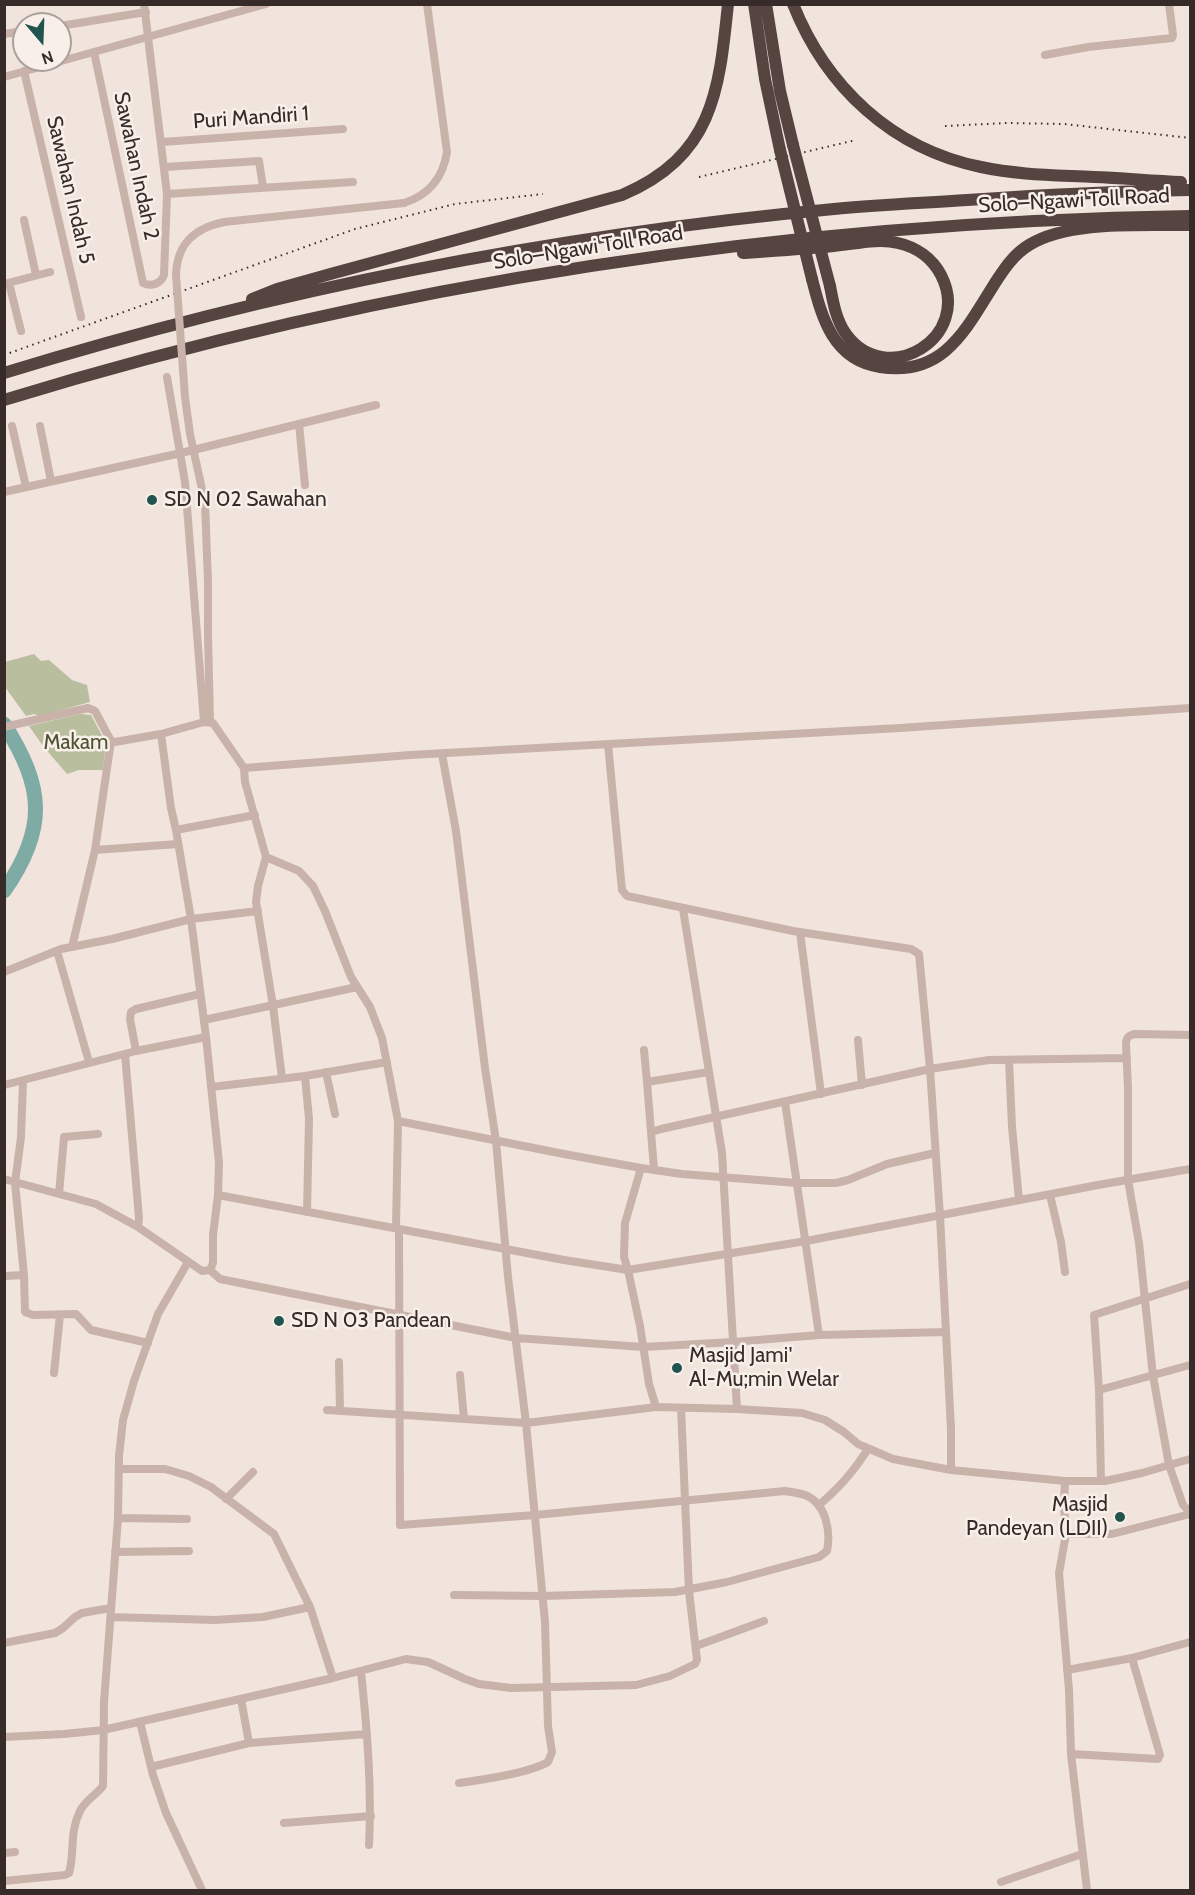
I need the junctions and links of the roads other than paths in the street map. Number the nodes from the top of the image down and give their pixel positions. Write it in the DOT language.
graph roads {
  1 [pos="266,4"];
  2 [pos="427,4"];
  3 [pos="728,4"];
  4 [pos="754,4"];
  5 [pos="766,4"];
  6 [pos="792,4"];
  7 [pos="1169,4"];
  8 [pos="145,8"];
  9 [pos="72,23"];
  10 [pos="149,36"];
  11 [pos="94,52"];
  12 [pos="1045,55"];
  13 [pos="72,58"];
  14 [pos="21,72"];
  15 [pos="24,72"];
  16 [pos="4,77"];
  17 [pos="343,129"];
  18 [pos="162,142"];
  19 [pos="165,167"];
  20 [pos="353,182"];
  21 [pos="1191,182"];
  22 [pos="263,187"];
  23 [pos="1191,189"];
  24 [pos="167,194"];
  25 [pos="1191,216"];
  26 [pos="24,220"];
  27 [pos="1191,225"];
  28 [pos="655,255"];
  29 [pos="50,272"];
  30 [pos="36,275"];
  31 [pos="7,283"];
  32 [pos="218,313"];
  33 [pos="81,317"];
  34 [pos="21,331"];
  35 [pos="4,373"];
  36 [pos="167,377"];
  37 [pos="4,400"];
  38 [pos="376,405"];
  39 [pos="299,424"];
  40 [pos="12,426"];
  41 [pos="40,426"];
  42 [pos="181,453"];
  43 [pos="51,481"];
  44 [pos="305,485"];
  45 [pos="26,487"];
  46 [pos="4,492"];
  47 [pos="1191,708"];
  48 [pos="207,722"];
  49 [pos="4,728"];
  50 [pos="161,734"];
  51 [pos="111,741"];
  52 [pos="608,744"];
  53 [pos="442,754"];
  54 [pos="244,768"];
  55 [pos="255,815"];
  56 [pos="177,830"];
  57 [pos="178,844"];
  58 [pos="95,850"];
  59 [pos="266,857"];
  60 [pos="683,909"];
  61 [pos="258,911"];
  62 [pos="191,919"];
  63 [pos="800,932"];
  64 [pos="72,947"];
  65 [pos="57,951"];
  66 [pos="4,972"];
  67 [pos="357,987"];
  68 [pos="200,994"];
  69 [pos="273,1006"];
  70 [pos="204,1020"];
  71 [pos="1191,1035"];
  72 [pos="206,1037"];
  73 [pos="858,1040"];
  74 [pos="644,1050"];
  75 [pos="136,1051"];
  76 [pos="125,1054"];
  77 [pos="1126,1058"];
  78 [pos="1009,1060"];
  79 [pos="89,1062"];
  80 [pos="387,1062"];
  81 [pos="930,1069"];
  82 [pos="326,1072"];
  83 [pos="710,1072"];
  84 [pos="305,1076"];
  85 [pos="282,1078"];
  86 [pos="23,1081"];
  87 [pos="647,1082"];
  88 [pos="4,1085"];
  89 [pos="862,1085"];
  90 [pos="211,1087"];
  91 [pos="821,1094"];
  92 [pos="785,1102"];
  93 [pos="335,1114"];
  94 [pos="717,1116"];
  95 [pos="398,1121"];
  96 [pos="651,1132"];
  97 [pos="98,1134"];
  98 [pos="496,1142"];
  99 [pos="935,1153"];
  100 [pos="641,1168"];
  101 [pos="654,1169"];
  102 [pos="1191,1170"];
  103 [pos="723,1178"];
  104 [pos="4,1179"];
  105 [pos="1128,1180"];
  106 [pos="15,1183"];
  107 [pos="797,1183"];
  108 [pos="59,1194"];
  109 [pos="218,1194"];
  110 [pos="1050,1195"];
  111 [pos="1019,1200"];
  112 [pos="307,1212"];
  113 [pos="940,1216"];
  114 [pos="138,1227"];
  115 [pos="398,1228"];
  116 [pos="806,1241"];
  117 [pos="505,1248"];
  118 [pos="729,1253"];
  119 [pos="188,1262"];
  120 [pos="210,1270"];
  121 [pos="628,1270"];
  122 [pos="1065,1272"];
  123 [pos="24,1275"];
  124 [pos="4,1276"];
  125 [pos="1191,1284"];
  126 [pos="1146,1298"];
  127 [pos="60,1315"];
  128 [pos="400,1316"];
  129 [pos="946,1332"];
  130 [pos="819,1335"];
  131 [pos="516,1338"];
  132 [pos="733,1342"];
  133 [pos="148,1343"];
  134 [pos="643,1347"];
  135 [pos="339,1362"];
  136 [pos="1191,1365"];
  137 [pos="54,1373"];
  138 [pos="460,1375"];
  139 [pos="1154,1376"];
  140 [pos="1099,1390"];
  141 [pos="656,1407"];
  142 [pos="681,1408"];
  143 [pos="737,1409"];
  144 [pos="327,1410"];
  145 [pos="340,1411"];
  146 [pos="401,1415"];
  147 [pos="464,1419"];
  148 [pos="526,1423"];
  149 [pos="868,1449"];
  150 [pos="1191,1459"];
  151 [pos="1169,1466"];
  152 [pos="119,1469"];
  153 [pos="951,1470"];
  154 [pos="253,1472"];
  155 [pos="1101,1480"];
  156 [pos="1065,1481"];
  157 [pos="226,1499"];
  158 [pos="684,1500"];
  159 [pos="819,1505"];
  160 [pos="1191,1513"];
  161 [pos="535,1515"];
  162 [pos="118,1518"];
  163 [pos="187,1519"];
  164 [pos="1066,1534"];
  165 [pos="189,1551"];
  166 [pos="115,1552"];
  167 [pos="688,1591"];
  168 [pos="454,1595"];
  169 [pos="542,1596"];
  170 [pos="310,1607"];
  171 [pos="111,1613"];
  172 [pos="764,1621"];
  173 [pos="1191,1642"];
  174 [pos="4,1643"];
  175 [pos="696,1646"];
  176 [pos="1132,1658"];
  177 [pos="1066,1670"];
  178 [pos="361,1672"];
  179 [pos="333,1678"];
  180 [pos="546,1688"];
  181 [pos="240,1699"];
  182 [pos="140,1722"];
  183 [pos="103,1730"];
  184 [pos="367,1734"];
  185 [pos="4,1737"];
  186 [pos="249,1743"];
  187 [pos="1071,1754"];
  188 [pos="151,1767"];
  189 [pos="459,1783"];
  190 [pos="371,1816"];
  191 [pos="284,1822"];
  192 [pos="369,1845"];
  193 [pos="15,1852"];
  194 [pos="4,1853"];
  195 [pos="1082,1854"];
  196 [pos="4,1881"];
  197 [pos="1001,1882"];
  198 [pos="202,1890"];
  199 [pos="1087,1890"];
  1 -- 10 [label="street"];
  2 -- 48 [label="street, bridge"];
  3 -- 32 [label="highway"];
  4 -- 27 [label="highway, bridge"];
  5 -- 28 [label="highway, bridge"];
  6 -- 21 [label="highway"];
  7 -- 12 [label="street"];
  8 -- 9 [label="street"];
  8 -- 10 [label="street"];
  10 -- 11 [label="street"];
  10 -- 18 [label="street"];
  11 -- 13 [label="street"];
  11 -- 24 [label="street, Sawahan Indah 2"];
  14 -- 16 [label="street"];
  15 -- 33 [label="street, Sawahan Indah 5"];
  17 -- 18 [label="street, Puri Mandiri 1"];
  18 -- 19 [label="street"];
  19 -- 22 [label="street"];
  19 -- 24 [label="street"];
  20 -- 22 [label="street"];
  22 -- 24 [label="street"];
  23 -- 32 [label="highway, Solo–Ngawi Toll Road"];
  25 -- 28 [label="highway, Solo–Ngawi Toll Road"];
  26 -- 30 [label="street"];
  28 -- 37 [label="highway, Solo–Ngawi Toll Road"];
  29 -- 30 [label="street"];
  30 -- 31 [label="street"];
  31 -- 34 [label="street"];
  32 -- 35 [label="highway, Solo–Ngawi Toll Road"];
  36 -- 42 [label="street"];
  38 -- 39 [label="street"];
  39 -- 42 [label="street"];
  39 -- 44 [label="street"];
  40 -- 45 [label="street"];
  41 -- 43 [label="street"];
  42 -- 43 [label="street"];
  42 -- 48 [label="street"];
  43 -- 45 [label="street"];
  45 -- 46 [label="street"];
  47 -- 52 [label="street"];
  48 -- 50 [label="street"];
  48 -- 54 [label="street"];
  49 -- 51 [label="street"];
  50 -- 51 [label="street"];
  50 -- 56 [label="street"];
  51 -- 58 [label="street"];
  52 -- 53 [label="street"];
  52 -- 60 [label="street"];
  53 -- 54 [label="street"];
  53 -- 98 [label="street"];
  54 -- 55 [label="street"];
  55 -- 56 [label="street"];
  55 -- 59 [label="street"];
  56 -- 57 [label="street"];
  57 -- 58 [label="street"];
  57 -- 62 [label="street"];
  58 -- 64 [label="street"];
  59 -- 61 [label="street"];
  59 -- 67 [label="street"];
  60 -- 63 [label="street"];
  60 -- 83 [label="street"];
  61 -- 62 [label="street"];
  61 -- 69 [label="street"];
  62 -- 64 [label="street"];
  62 -- 68 [label="street"];
  63 -- 81 [label="street"];
  63 -- 91 [label="street"];
  64 -- 65 [label="street"];
  65 -- 66 [label="street"];
  65 -- 79 [label="street"];
  67 -- 69 [label="street"];
  67 -- 80 [label="street"];
  68 -- 70 [label="street"];
  68 -- 75 [label="street"];
  69 -- 70 [label="street"];
  69 -- 85 [label="street"];
  70 -- 72 [label="street"];
  71 -- 77 [label="street"];
  72 -- 75 [label="street"];
  72 -- 90 [label="street"];
  73 -- 89 [label="street"];
  74 -- 87 [label="street"];
  75 -- 76 [label="street"];
  76 -- 79 [label="street"];
  76 -- 114 [label="street"];
  77 -- 78 [label="street"];
  77 -- 105 [label="street"];
  78 -- 81 [label="street"];
  78 -- 111 [label="street"];
  79 -- 86 [label="street"];
  80 -- 82 [label="street"];
  80 -- 95 [label="street"];
  81 -- 89 [label="street"];
  81 -- 99 [label="street"];
  82 -- 84 [label="street"];
  82 -- 93 [label="street"];
  83 -- 87 [label="street"];
  83 -- 94 [label="street"];
  84 -- 85 [label="street"];
  84 -- 112 [label="street"];
  85 -- 90 [label="street"];
  86 -- 88 [label="street"];
  86 -- 106 [label="street"];
  87 -- 96 [label="street"];
  89 -- 91 [label="street"];
  90 -- 109 [label="street"];
  91 -- 92 [label="street"];
  92 -- 94 [label="street"];
  92 -- 107 [label="street"];
  94 -- 96 [label="street"];
  94 -- 103 [label="street"];
  95 -- 98 [label="street"];
  95 -- 115 [label="street"];
  96 -- 101 [label="street"];
  97 -- 108 [label="street"];
  98 -- 100 [label="street"];
  98 -- 117 [label="street"];
  99 -- 107 [label="street"];
  99 -- 113 [label="street"];
  100 -- 101 [label="street"];
  100 -- 121 [label="street"];
  101 -- 103 [label="street"];
  102 -- 105 [label="street"];
  103 -- 107 [label="street"];
  103 -- 118 [label="street"];
  104 -- 106 [label="street"];
  105 -- 110 [label="street"];
  105 -- 126 [label="street"];
  106 -- 108 [label="street"];
  106 -- 123 [label="street"];
  107 -- 116 [label="street"];
  108 -- 114 [label="street"];
  109 -- 112 [label="street"];
  109 -- 120 [label="street"];
  110 -- 111 [label="street"];
  110 -- 122 [label="street"];
  111 -- 113 [label="street"];
  112 -- 115 [label="street"];
  113 -- 116 [label="street"];
  113 -- 129 [label="street"];
  114 -- 119 [label="street"];
  115 -- 117 [label="street"];
  115 -- 128 [label="street"];
  116 -- 118 [label="street"];
  116 -- 130 [label="street"];
  117 -- 121 [label="street"];
  117 -- 131 [label="street"];
  118 -- 121 [label="street"];
  118 -- 132 [label="street"];
  119 -- 120 [label="street"];
  119 -- 133 [label="street"];
  120 -- 128 [label="street"];
  121 -- 134 [label="street"];
  123 -- 124 [label="street"];
  123 -- 127 [label="street"];
  125 -- 126 [label="street"];
  126 -- 139 [label="street"];
  126 -- 140 [label="street"];
  127 -- 133 [label="street"];
  127 -- 137 [label="street"];
  128 -- 131 [label="street"];
  128 -- 146 [label="street"];
  129 -- 130 [label="street"];
  129 -- 153 [label="street"];
  130 -- 132 [label="street"];
  131 -- 134 [label="street"];
  131 -- 148 [label="street"];
  132 -- 134 [label="street"];
  132 -- 143 [label="street"];
  133 -- 152 [label="street"];
  134 -- 141 [label="street"];
  135 -- 145 [label="street"];
  136 -- 139 [label="street"];
  138 -- 147 [label="street"];
  139 -- 140 [label="street"];
  139 -- 151 [label="street"];
  140 -- 155 [label="street"];
  141 -- 142 [label="street"];
  141 -- 148 [label="street"];
  142 -- 143 [label="street"];
  142 -- 158 [label="street"];
  143 -- 149 [label="street"];
  144 -- 145 [label="street"];
  145 -- 146 [label="street"];
  146 -- 147 [label="street"];
  146 -- 161 [label="street"];
  147 -- 148 [label="street"];
  148 -- 161 [label="street"];
  149 -- 153 [label="street"];
  149 -- 159 [label="street"];
  150 -- 151 [label="street"];
  151 -- 155 [label="street"];
  151 -- 160 [label="street"];
  152 -- 157 [label="street"];
  152 -- 162 [label="street"];
  153 -- 156 [label="street"];
  154 -- 157 [label="street"];
  155 -- 156 [label="street"];
  156 -- 164 [label="street"];
  157 -- 170 [label="street"];
  158 -- 159 [label="street"];
  158 -- 161 [label="street"];
  158 -- 167 [label="street"];
  159 -- 167 [label="street"];
  160 -- 164 [label="street"];
  161 -- 169 [label="street"];
  162 -- 163 [label="street"];
  162 -- 166 [label="street"];
  164 -- 177 [label="street"];
  165 -- 166 [label="street"];
  166 -- 171 [label="street"];
  167 -- 169 [label="street"];
  167 -- 175 [label="street"];
  168 -- 169 [label="street"];
  169 -- 180 [label="street"];
  170 -- 171 [label="street"];
  170 -- 179 [label="street"];
  171 -- 174 [label="street"];
  171 -- 183 [label="street"];
  172 -- 175 [label="street"];
  173 -- 176 [label="street"];
  175 -- 180 [label="street"];
  176 -- 177 [label="street"];
  176 -- 187 [label="street"];
  177 -- 187 [label="street"];
  178 -- 179 [label="street"];
  178 -- 180 [label="street"];
  178 -- 184 [label="street"];
  179 -- 181 [label="street"];
  180 -- 189 [label="street"];
  181 -- 182 [label="street"];
  181 -- 186 [label="street"];
  182 -- 183 [label="street"];
  182 -- 188 [label="street"];
  183 -- 185 [label="street"];
  183 -- 196 [label="street"];
  184 -- 186 [label="street"];
  184 -- 190 [label="street"];
  186 -- 188 [label="street"];
  187 -- 195 [label="street"];
  188 -- 198 [label="street"];
  190 -- 191 [label="street"];
  190 -- 192 [label="street"];
  193 -- 194 [label="street"];
  195 -- 197 [label="street"];
  195 -- 199 [label="street"];
}
